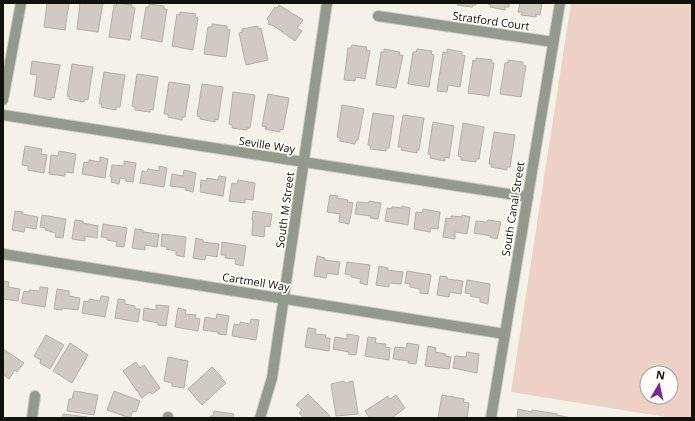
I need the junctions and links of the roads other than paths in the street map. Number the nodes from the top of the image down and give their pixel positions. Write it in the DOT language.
graph roads {
  1 [pos="20,3"];
  2 [pos="327,3"];
  3 [pos="560,3"];
  4 [pos="378,16"];
  5 [pos="553,42"];
  6 [pos="3,100"];
  7 [pos="3,115"];
  8 [pos="303,163"];
  9 [pos="528,197"];
  10 [pos="3,254"];
  11 [pos="284,299"];
  12 [pos="505,334"];
  13 [pos="35,396"];
  14 [pos="32,418"];
  15 [pos="260,418"];
  16 [pos="491,418"];
  1 -- 6 [label="street"];
  2 -- 8 [label="street, South M Street"];
  3 -- 5 [label="street, South Canal Street"];
  4 -- 5 [label="street, Stratford Court"];
  5 -- 9 [label="street, South Canal Street"];
  7 -- 8 [label="street, Seville Way"];
  8 -- 9 [label="street, Seville Way"];
  8 -- 11 [label="street, South M Street"];
  9 -- 12 [label="street, South Canal Street"];
  10 -- 11 [label="street, Cartmell Way"];
  11 -- 12 [label="street, Cartmell Way"];
  11 -- 15 [label="street, South M Street"];
  12 -- 16 [label="street, South Canal Street"];
  13 -- 14 [label="street"];
}
